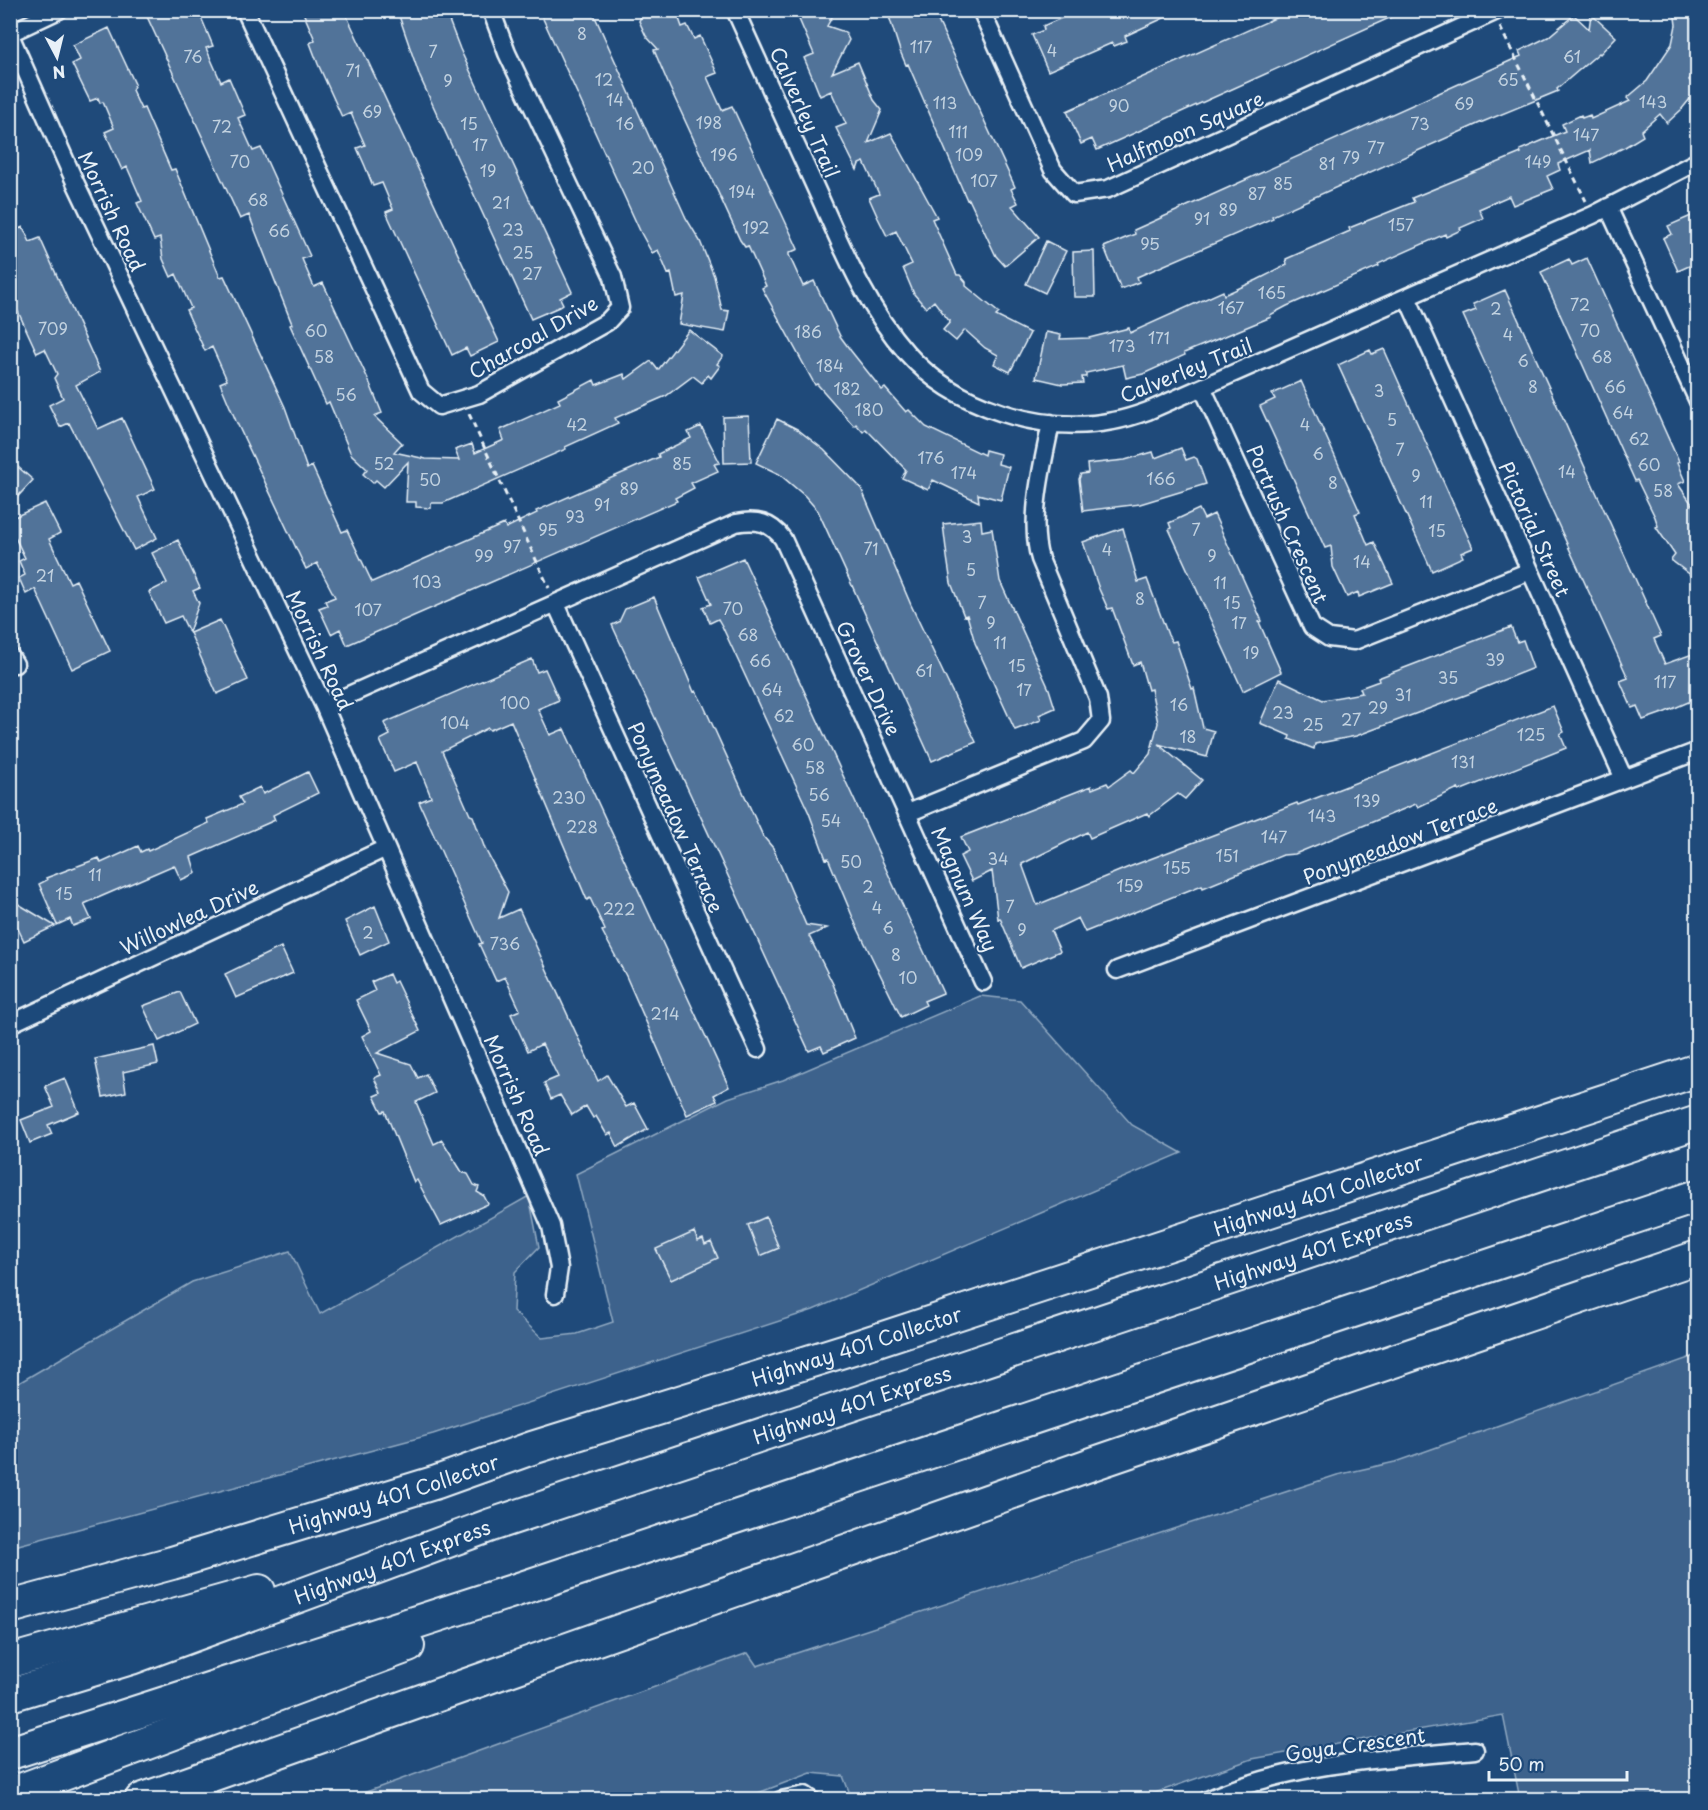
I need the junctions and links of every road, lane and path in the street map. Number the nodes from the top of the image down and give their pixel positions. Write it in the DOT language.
graph roads {
  1 [pos="59,10"];
  2 [pos="245,10"];
  3 [pos="491,10"];
  4 [pos="735,10"];
  5 [pos="981,10"];
  6 [pos="1496,12"];
  7 [pos="10,34"];
  8 [pos="1698,161"];
  9 [pos="1608,207"];
  10 [pos="1593,214"];
  11 [pos="1407,297"];
  12 [pos="1203,389"];
  13 [pos="462,399"];
  14 [pos="1698,401"];
  15 [pos="1051,423"];
  16 [pos="1530,571"];
  17 [pos="556,603"];
  18 [pos="324,706"];
  19 [pos="1698,751"];
  20 [pos="1624,779"];
  21 [pos="908,813"];
  22 [pos="386,848"];
  23 [pos="1117,970"];
  24 [pos="983,982"];
  25 [pos="10,1024"];
  26 [pos="758,1049"];
  27 [pos="1698,1070"];
  28 [pos="1698,1122"];
  29 [pos="1698,1196"];
  30 [pos="1698,1257"];
  31 [pos="555,1294"];
  32 [pos="491,1525"];
  33 [pos="516,1590"];
  34 [pos="10,1607"];
  35 [pos="10,1661"];
  36 [pos="10,1695"];
  37 [pos="1475,1750"];
  38 [pos="10,1753"];
  39 [pos="260,1760"];
  40 [pos="10,1794"];
  41 [pos="141,1800"];
  42 [pos="186,1800"];
  43 [pos="781,1800"];
  44 [pos="812,1800"];
  45 [pos="1207,1800"];
  1 -- 7 [label="street"];
  2 -- 13 [label="street, Charcoal Drive"];
  3 -- 13 [label="street, Charcoal Drive"];
  4 -- 15 [label="street, Calverley Trail"];
  5 -- 6 [label="street, Halfmoon Square"];
  6 -- 10 [label="path"];
  7 -- 18 [label="street, Morrish Road"];
  8 -- 9 [label="street, Calverley Trail"];
  9 -- 10 [label="street, Calverley Trail"];
  9 -- 14 [label="street"];
  10 -- 11 [label="street, Calverley Trail"];
  11 -- 12 [label="street, Calverley Trail"];
  11 -- 16 [label="street, Pictorial Street"];
  12 -- 15 [label="street, Calverley Trail"];
  12 -- 16 [label="street, Portrush Crescent"];
  13 -- 17 [label="path"];
  15 -- 21 [label="street"];
  16 -- 20 [label="street, Pictorial Street"];
  17 -- 18 [label="street, Grover Drive"];
  17 -- 21 [label="street, Grover Drive"];
  17 -- 26 [label="street, Ponymeadow Terrace"];
  18 -- 22 [label="street, Morrish Road"];
  19 -- 20 [label="street, Ponymeadow Terrace"];
  20 -- 23 [label="street, Ponymeadow Terrace"];
  21 -- 24 [label="street, Magnum Way"];
  22 -- 25 [label="street, Willowlea Drive"];
  22 -- 31 [label="street, Morrish Road"];
  27 -- 34 [label="highway, Highway 401 Collector"];
  28 -- 32 [label="highway, Highway 401 Express"];
  29 -- 33 [label="highway"];
  30 -- 39 [label="highway"];
  32 -- 35 [label="highway"];
  32 -- 36 [label="highway, Highway 401 Express"];
  33 -- 38 [label="highway"];
  33 -- 40 [label="highway"];
  37 -- 45 [label="street, Goya Crescent"];
  39 -- 41 [label="highway"];
  39 -- 42 [label="highway"];
  43 -- 44 [label="street"];
}
